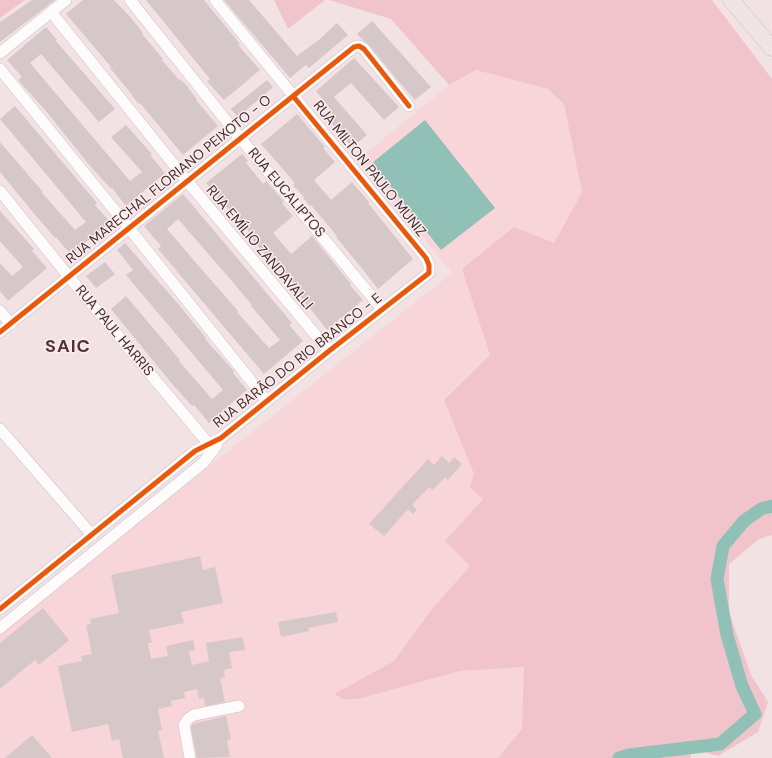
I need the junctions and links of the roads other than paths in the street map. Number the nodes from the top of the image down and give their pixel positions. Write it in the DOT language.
graph roads {
  1 [pos="66,0"];
  2 [pos="130,0"];
  3 [pos="215,0"];
  4 [pos="731,0"];
  5 [pos="51,12"];
  6 [pos="772,48"];
  7 [pos="0,53"];
  8 [pos="0,69"];
  9 [pos="293,96"];
  10 [pos="409,106"];
  11 [pos="240,138"];
  12 [pos="187,181"];
  13 [pos="0,191"];
  14 [pos="129,228"];
  15 [pos="426,258"];
  16 [pos="69,277"];
  17 [pos="382,309"];
  18 [pos="0,311"];
  19 [pos="10,324"];
  20 [pos="0,332"];
  21 [pos="329,351"];
  22 [pos="267,401"];
  23 [pos="0,429"];
  24 [pos="211,447"];
  25 [pos="106,523"];
  26 [pos="115,534"];
  27 [pos="92,535"];
  28 [pos="0,609"];
  29 [pos="0,628"];
  30 [pos="239,706"];
  31 [pos="190,758"];
  1 -- 5 [label="street"];
  2 -- 11 [label="street, RUA EUCALIPTOS"];
  3 -- 9 [label="street, RUA MILTON PAULO MUNIZ"];
  4 -- 6 [label="highway"];
  5 -- 7 [label="street"];
  5 -- 12 [label="street, RUA EMÍLIO ZANDAVALLI"];
  8 -- 14 [label="street"];
  9 -- 10 [label="street, RUA MARECHAL FLORIANO PEIXOTO - O"];
  9 -- 11 [label="street, RUA MARECHAL FLORIANO PEIXOTO - O"];
  9 -- 15 [label="street, RUA MILTON PAULO MUNIZ"];
  11 -- 12 [label="street, RUA MARECHAL FLORIANO PEIXOTO - O"];
  11 -- 17 [label="street, RUA EUCALIPTOS"];
  12 -- 14 [label="street, RUA MARECHAL FLORIANO PEIXOTO - O"];
  12 -- 21 [label="street, RUA EMÍLIO ZANDAVALLI"];
  13 -- 16 [label="street, RUA PAUL HARRIS"];
  14 -- 16 [label="street, RUA MARECHAL FLORIANO PEIXOTO - O"];
  14 -- 22 [label="street"];
  15 -- 17 [label="street, RUA BARÃO DO RIO BRANCO - E"];
  16 -- 19 [label="street, RUA MARECHAL FLORIANO PEIXOTO - O"];
  16 -- 24 [label="street, RUA PAUL HARRIS"];
  17 -- 21 [label="street, RUA BARÃO DO RIO BRANCO - E"];
  18 -- 19 [label="street"];
  19 -- 20 [label="street, RUA MARECHAL FLORIANO PEIXOTO - O"];
  21 -- 22 [label="street, RUA BARÃO DO RIO BRANCO - E"];
  22 -- 24 [label="street, RUA BARÃO DO RIO BRANCO - E"];
  23 -- 27 [label="street"];
  24 -- 25 [label="street, RUA BARÃO DO RIO BRANCO - E"];
  24 -- 26 [label="street, RUA BARÃO DO RIO BRANCO - E"];
  25 -- 26 [label="street"];
  25 -- 27 [label="street, RUA BARÃO DO RIO BRANCO - E"];
  26 -- 29 [label="street, RUA BARÃO DO RIO BRANCO - E"];
  27 -- 28 [label="street, RUA BARÃO DO RIO BRANCO - E"];
  30 -- 31 [label="street"];
}
